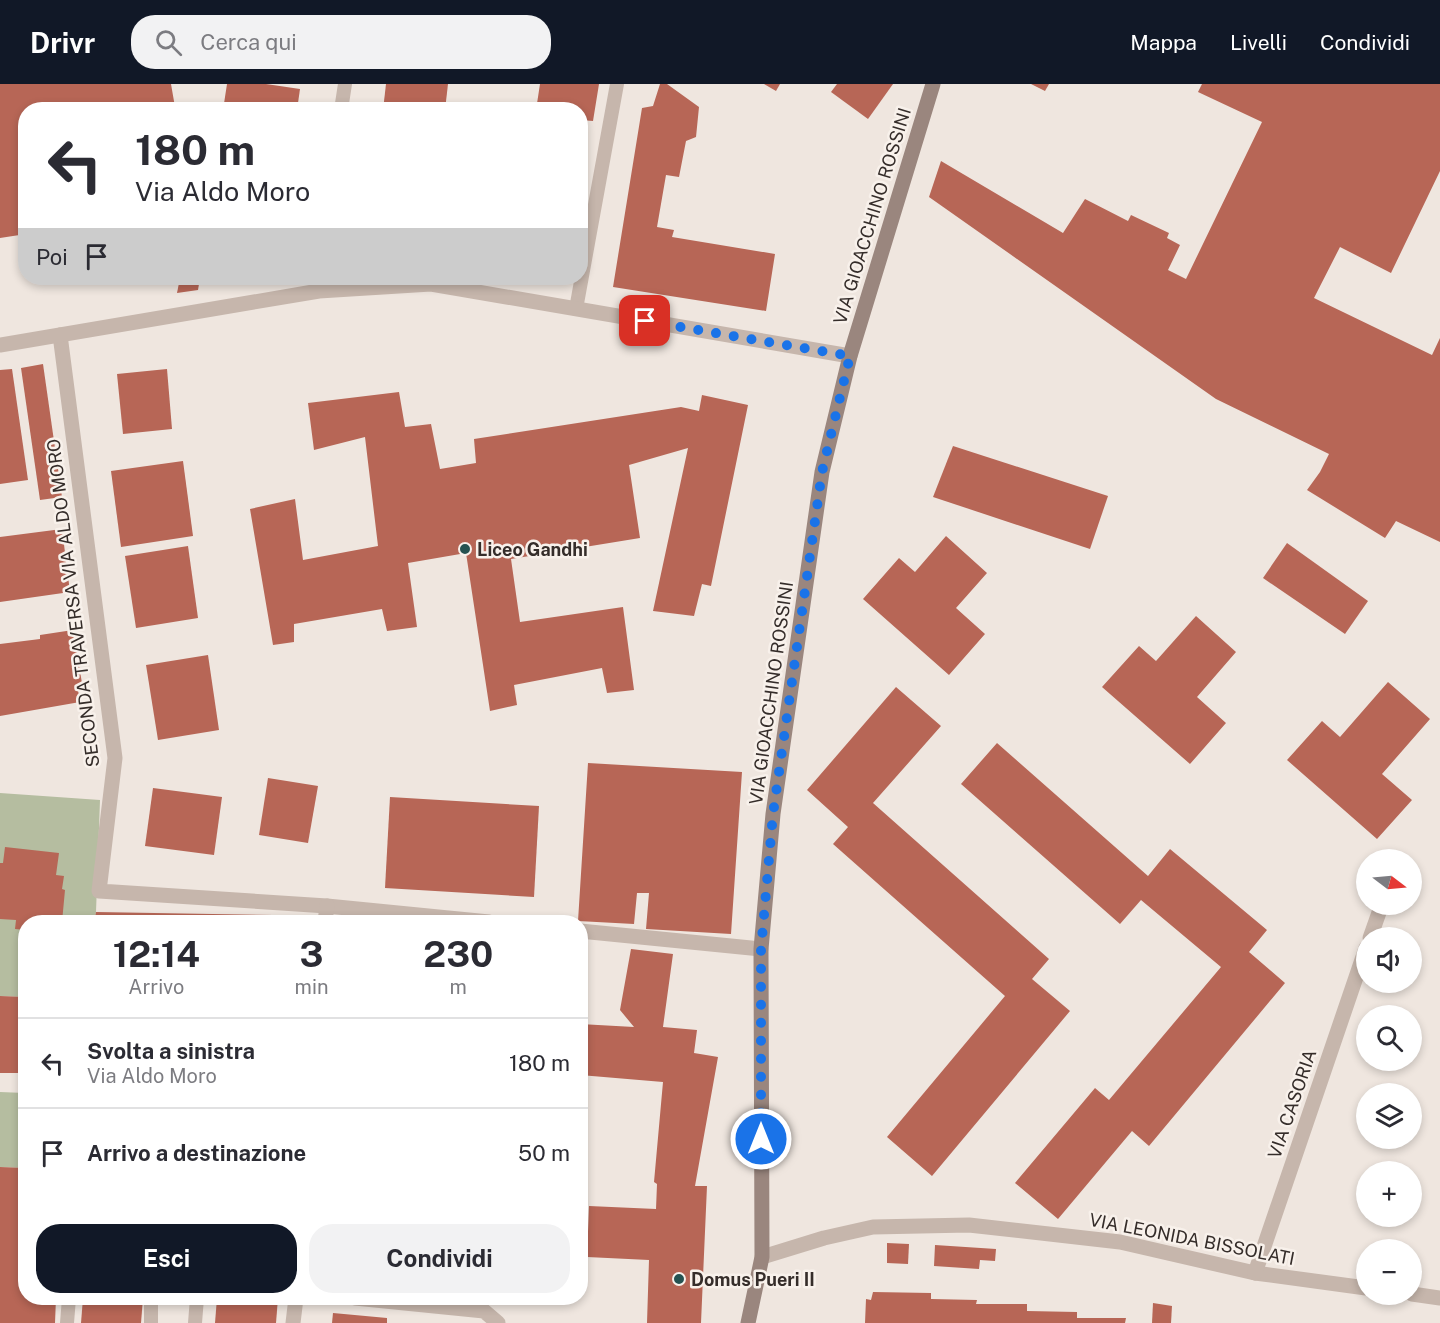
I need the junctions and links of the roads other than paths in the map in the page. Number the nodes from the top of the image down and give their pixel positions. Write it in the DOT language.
graph roads {
  1 [pos="345,84"];
  2 [pos="616,84"];
  3 [pos="933,84"];
  4 [pos="342,102"];
  5 [pos="588,242"];
  6 [pos="315,285"];
  7 [pos="437,285"];
  8 [pos="580,285"];
  9 [pos="576,309"];
  10 [pos="60,335"];
  11 [pos="0,345"];
  12 [pos="850,356"];
  13 [pos="327,906"];
  14 [pos="326,915"];
  15 [pos="418,915"];
  16 [pos="588,933"];
  17 [pos="761,949"];
  18 [pos="1356,977"];
  19 [pos="762,1257"];
  20 [pos="1255,1273"];
  21 [pos="1356,1287"];
  22 [pos="1422,1295"];
  23 [pos="1440,1298"];
  24 [pos="68,1305"];
  25 [pos="152,1305"];
  26 [pos="196,1305"];
  27 [pos="295,1305"];
  28 [pos="424,1305"];
  29 [pos="67,1323"];
  30 [pos="151,1323"];
  31 [pos="195,1323"];
  32 [pos="294,1323"];
  33 [pos="498,1323"];
  34 [pos="748,1323"];
  1 -- 4 [label="lane"];
  2 -- 5 [label="lane"];
  3 -- 12 [label="street, VIA GIOACCHINO ROSSINI"];
  6 -- 10 [label="street"];
  7 -- 9 [label="street"];
  8 -- 9 [label="lane"];
  9 -- 12 [label="street"];
  10 -- 11 [label="street"];
  10 -- 13 [label="street, SECONDA TRAVERSA VIA ALDO MORO"];
  12 -- 17 [label="street, VIA GIOACCHINO ROSSINI"];
  13 -- 14 [label="street"];
  13 -- 15 [label="street"];
  16 -- 17 [label="street"];
  17 -- 19 [label="street, VIA GIOACCHINO ROSSINI"];
  18 -- 20 [label="street, VIA CASORIA"];
  19 -- 20 [label="street, VIA LEONIDA BISSOLATI"];
  19 -- 34 [label="street, VIA GIOACCHINO ROSSINI"];
  20 -- 21 [label="street, VIA LEONIDA BISSOLATI"];
  22 -- 23 [label="street"];
  24 -- 29 [label="lane"];
  25 -- 30 [label="lane"];
  26 -- 31 [label="lane"];
  27 -- 32 [label="street"];
  28 -- 33 [label="street"];
}
